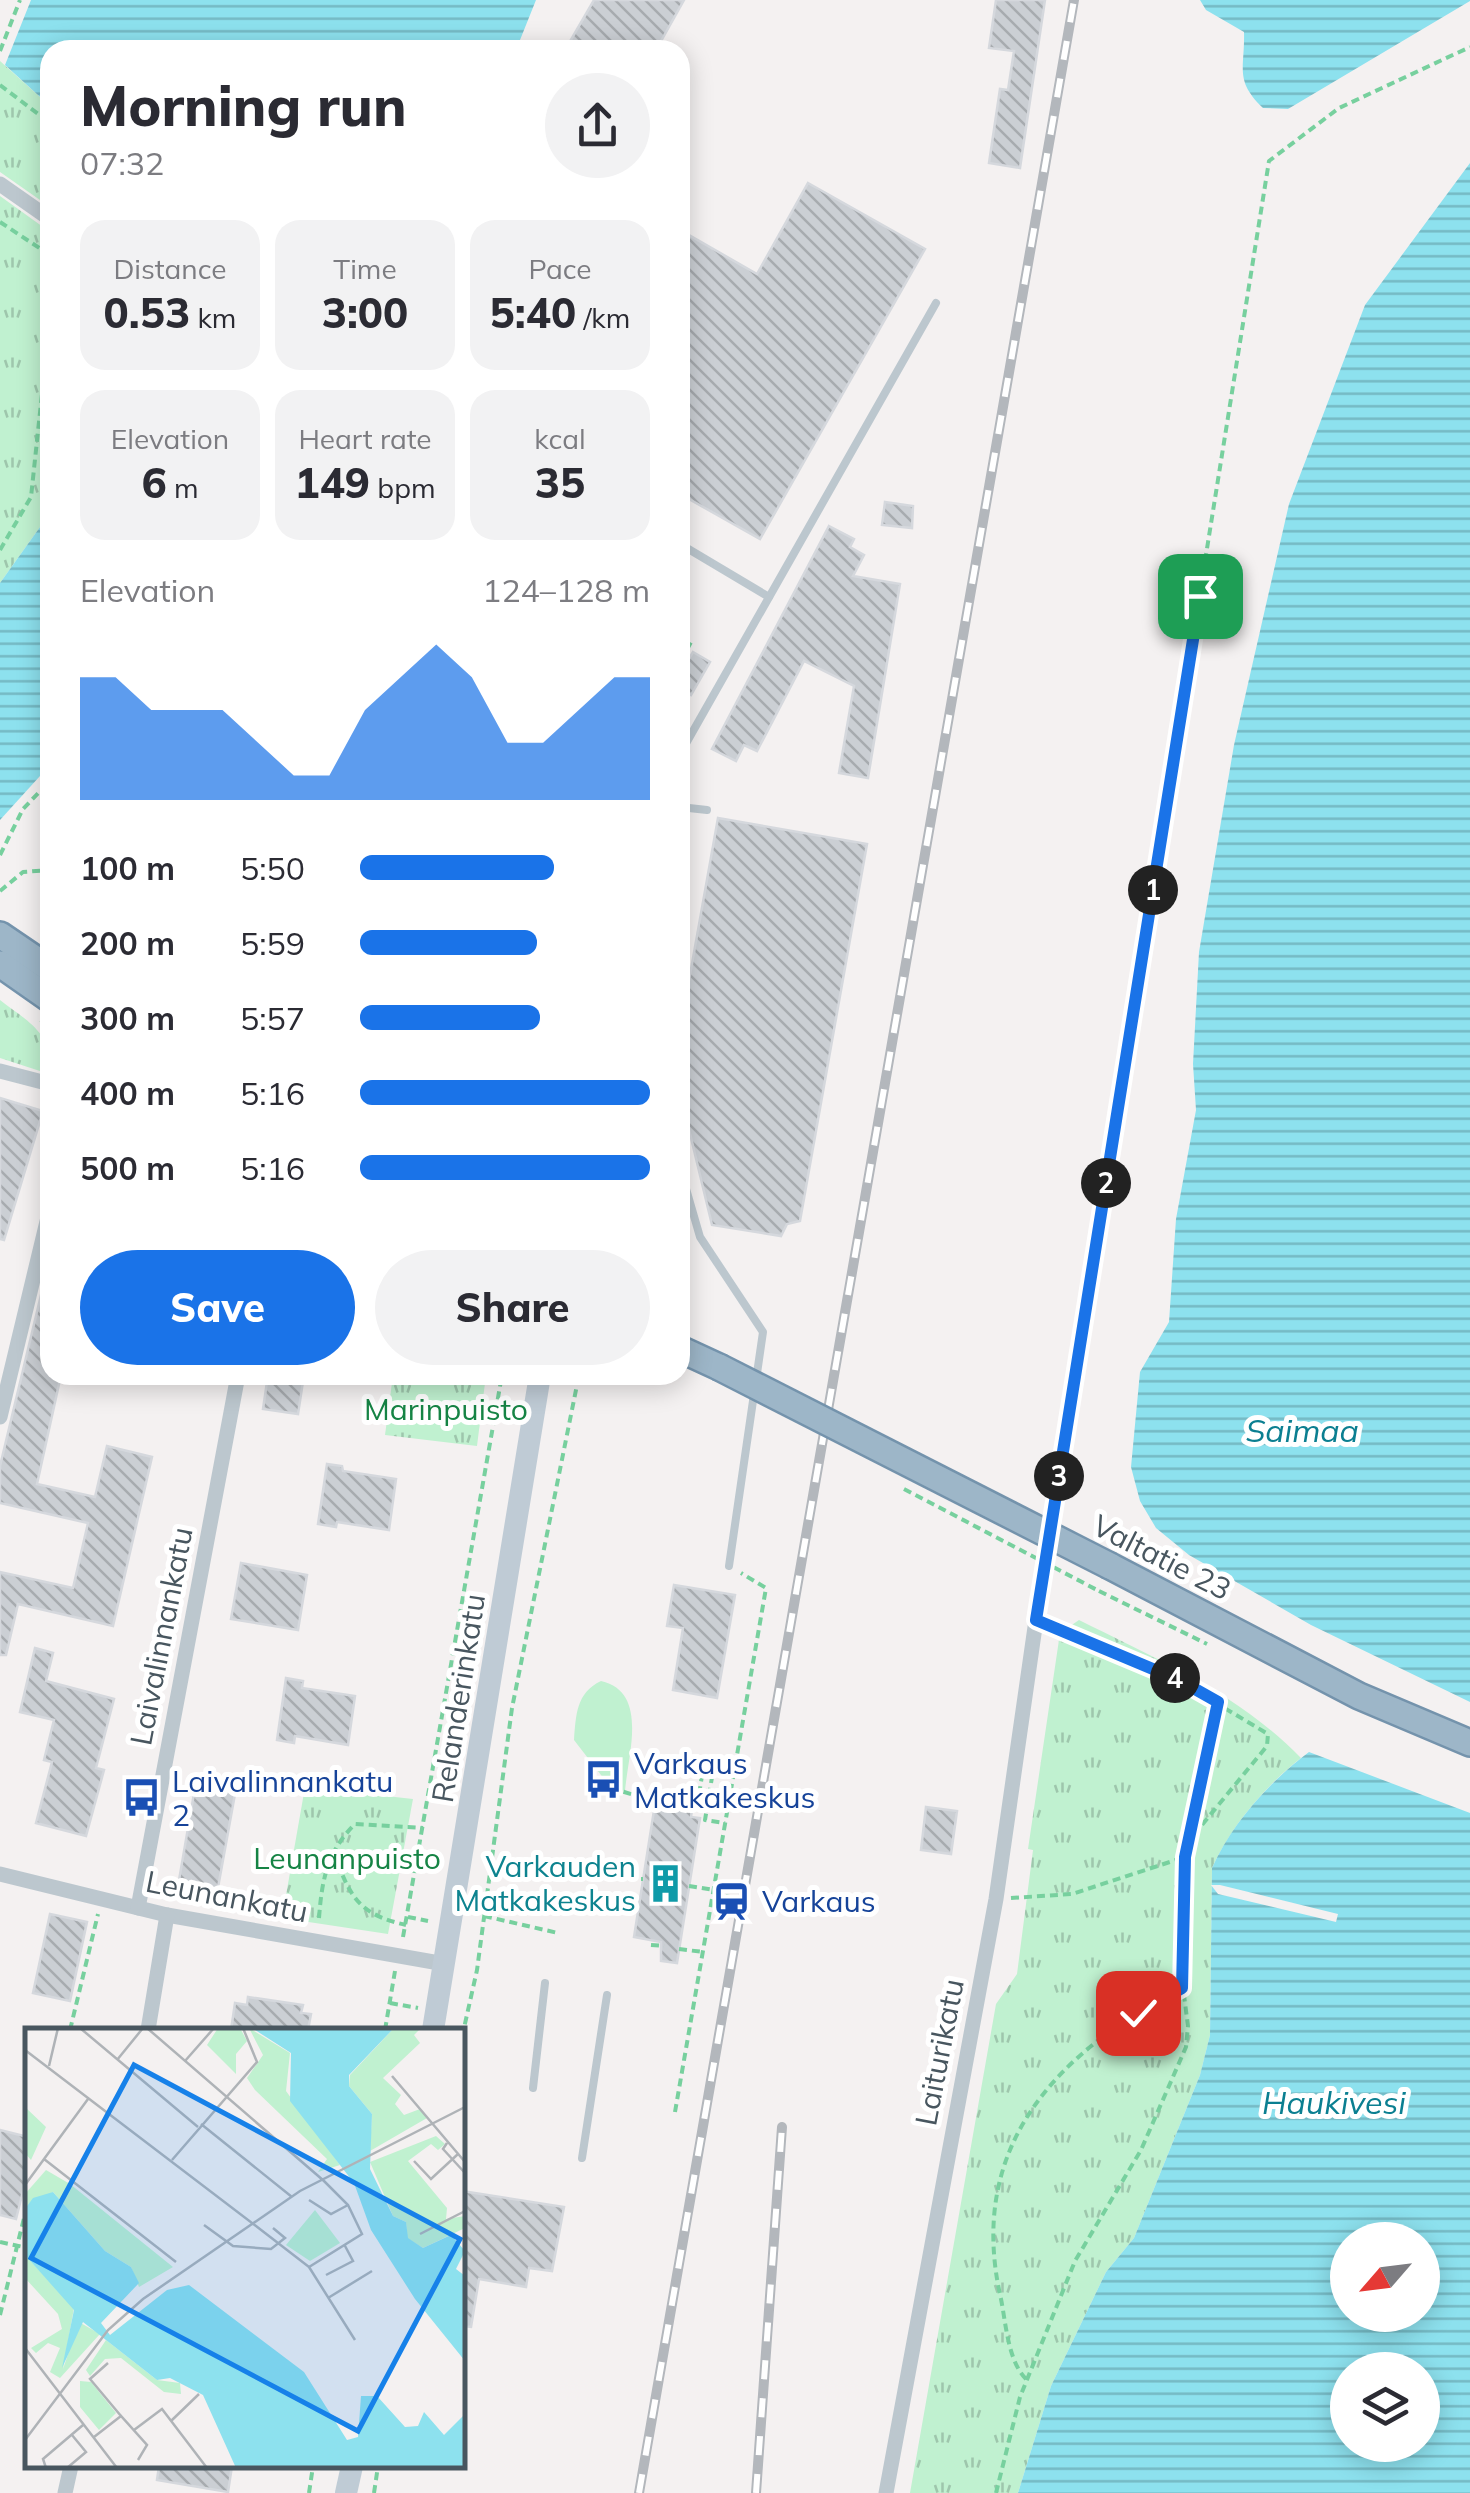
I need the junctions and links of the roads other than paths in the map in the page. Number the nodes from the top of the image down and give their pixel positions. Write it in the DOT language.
graph roads {
  1 [pos="0,184"];
  2 [pos="40,212"];
  3 [pos="936,303"];
  4 [pos="690,550"];
  5 [pos="769,597"];
  6 [pos="690,736"];
  7 [pos="690,808"];
  8 [pos="706,810"];
  9 [pos="5,953"];
  10 [pos="40,965"];
  11 [pos="40,990"];
  12 [pos="0,1071"];
  13 [pos="40,1081"];
  14 [pos="690,1202"];
  15 [pos="40,1251"];
  16 [pos="701,1359"];
  17 [pos="236,1385"];
  18 [pos="538,1385"];
  19 [pos="0,1416"];
  20 [pos="729,1566"];
  21 [pos="1036,1620"];
  22 [pos="1470,1743"];
  23 [pos="0,1874"];
  24 [pos="138,1908"];
  25 [pos="167,1915"];
  26 [pos="445,1964"];
  27 [pos="546,1983"];
  28 [pos="607,1995"];
  29 [pos="148,2028"];
  30 [pos="432,2028"];
  31 [pos="534,2088"];
  32 [pos="582,2158"];
  33 [pos="71,2468"];
  34 [pos="352,2468"];
  35 [pos="66,2493"];
  36 [pos="346,2493"];
  37 [pos="886,2493"];
  1 -- 2 [label="street"];
  3 -- 5 [label="lane"];
  4 -- 5 [label="lane"];
  5 -- 6 [label="lane"];
  7 -- 8 [label="lane"];
  9 -- 10 [label="highway"];
  9 -- 11 [label="highway"];
  12 -- 13 [label="street"];
  14 -- 20 [label="lane"];
  15 -- 19 [label="street"];
  16 -- 22 [label="highway, Valtatie 23, bridge"];
  17 -- 24 [label="street, Laivalinnankatu"];
  18 -- 26 [label="main road, Relanderinkatu"];
  21 -- 37 [label="street, Laiturikatu"];
  23 -- 24 [label="street, Leunankatu"];
  24 -- 25 [label="street, Leunankatu"];
  25 -- 26 [label="street, Leunankatu"];
  25 -- 29 [label="street"];
  26 -- 30 [label="main road, Relanderinkatu"];
  27 -- 31 [label="lane"];
  28 -- 32 [label="lane"];
  33 -- 35 [label="street"];
  34 -- 36 [label="main road"];
}
